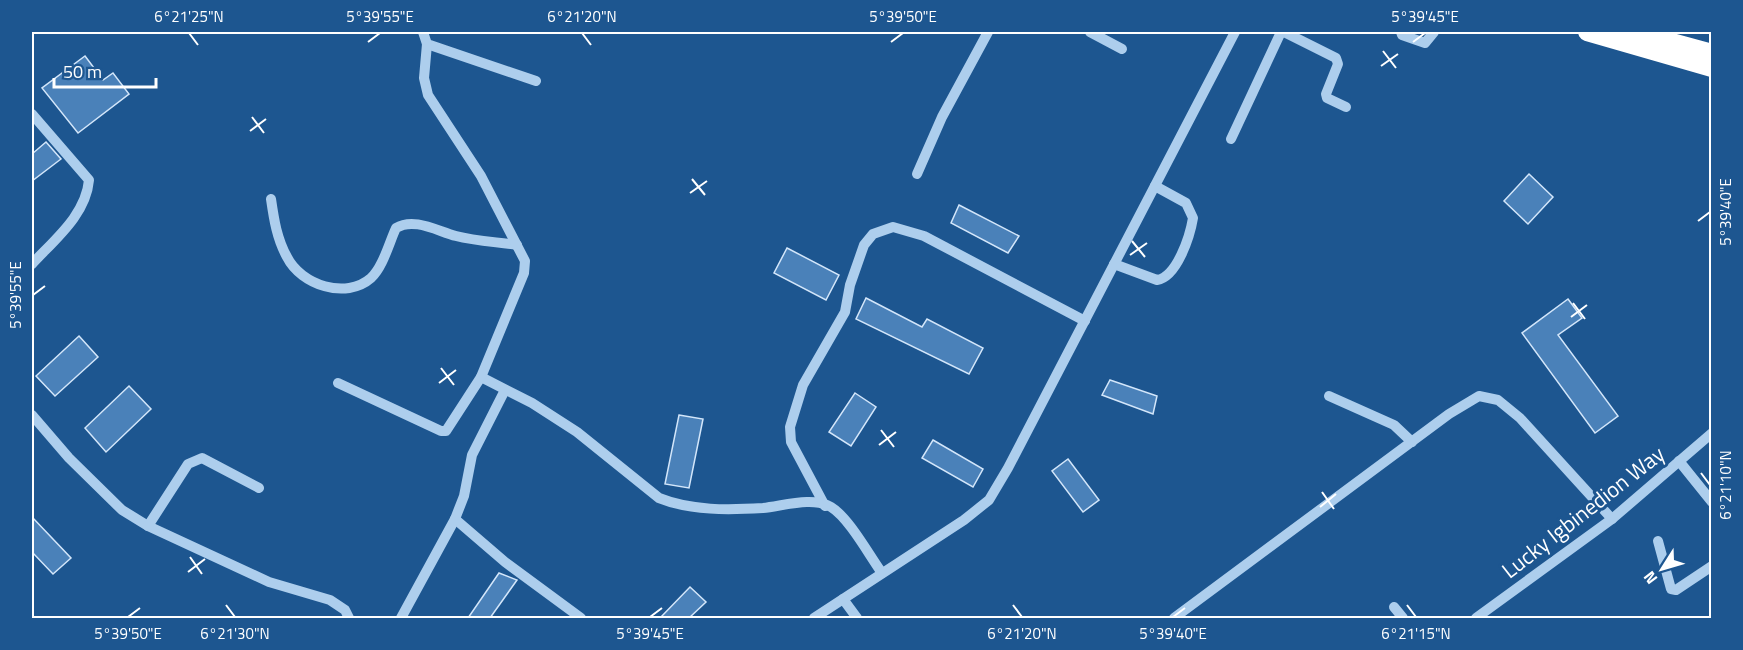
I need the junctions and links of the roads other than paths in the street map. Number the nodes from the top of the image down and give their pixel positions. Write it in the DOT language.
graph roads {
  1 [pos="423,32"];
  2 [pos="988,32"];
  3 [pos="1090,32"];
  4 [pos="1235,32"];
  5 [pos="1282,32"];
  6 [pos="1401,32"];
  7 [pos="1434,32"];
  8 [pos="1587,32"];
  9 [pos="1635,32"];
  10 [pos="427,44"];
  11 [pos="1122,49"];
  12 [pos="1711,62"];
  13 [pos="536,81"];
  14 [pos="1346,107"];
  15 [pos="32,114"];
  16 [pos="1231,139"];
  17 [pos="916,174"];
  18 [pos="1155,186"];
  19 [pos="271,199"];
  20 [pos="517,245"];
  21 [pos="32,264"];
  22 [pos="1114,264"];
  23 [pos="1085,321"];
  24 [pos="481,377"];
  25 [pos="338,383"];
  26 [pos="505,390"];
  27 [pos="1329,396"];
  28 [pos="32,415"];
  29 [pos="1712,433"];
  30 [pos="1412,442"];
  31 [pos="1679,461"];
  32 [pos="259,489"];
  33 [pos="1712,502"];
  34 [pos="825,506"];
  35 [pos="454,519"];
  36 [pos="1612,519"];
  37 [pos="148,526"];
  38 [pos="1658,541"];
  39 [pos="1712,566"];
  40 [pos="882,573"];
  41 [pos="843,599"];
  42 [pos="1394,607"];
  43 [pos="349,618"];
  44 [pos="401,618"];
  45 [pos="581,618"];
  46 [pos="814,618"];
  47 [pos="857,618"];
  48 [pos="1174,618"];
  49 [pos="1402,618"];
  50 [pos="1476,618"];
  1 -- 10 [label="street"];
  2 -- 17 [label="street"];
  3 -- 11 [label="street"];
  4 -- 18 [label="street"];
  5 -- 14 [label="street"];
  5 -- 16 [label="street"];
  6 -- 7 [label="street"];
  8 -- 12 [label="highway"];
  9 -- 12 [label="highway"];
  10 -- 13 [label="street"];
  10 -- 20 [label="street"];
  15 -- 21 [label="street"];
  18 -- 22 [label="street"];
  18 -- 22 [label="street"];
  19 -- 20 [label="street"];
  20 -- 24 [label="street"];
  22 -- 23 [label="street"];
  23 -- 34 [label="street"];
  23 -- 40 [label="street"];
  24 -- 25 [label="street"];
  24 -- 26 [label="street"];
  26 -- 34 [label="street"];
  26 -- 35 [label="street"];
  27 -- 30 [label="street"];
  28 -- 37 [label="street"];
  29 -- 31 [label="street, Lucky Igbinedion Way"];
  30 -- 36 [label="street"];
  30 -- 48 [label="street"];
  31 -- 33 [label="street"];
  31 -- 36 [label="street, Lucky Igbinedion Way"];
  32 -- 37 [label="street"];
  34 -- 40 [label="street"];
  35 -- 44 [label="street"];
  35 -- 45 [label="street"];
  36 -- 50 [label="street, Lucky Igbinedion Way"];
  37 -- 43 [label="street"];
  38 -- 39 [label="street"];
  40 -- 41 [label="street"];
  41 -- 46 [label="street"];
  41 -- 47 [label="street"];
  42 -- 49 [label="street"];
}
